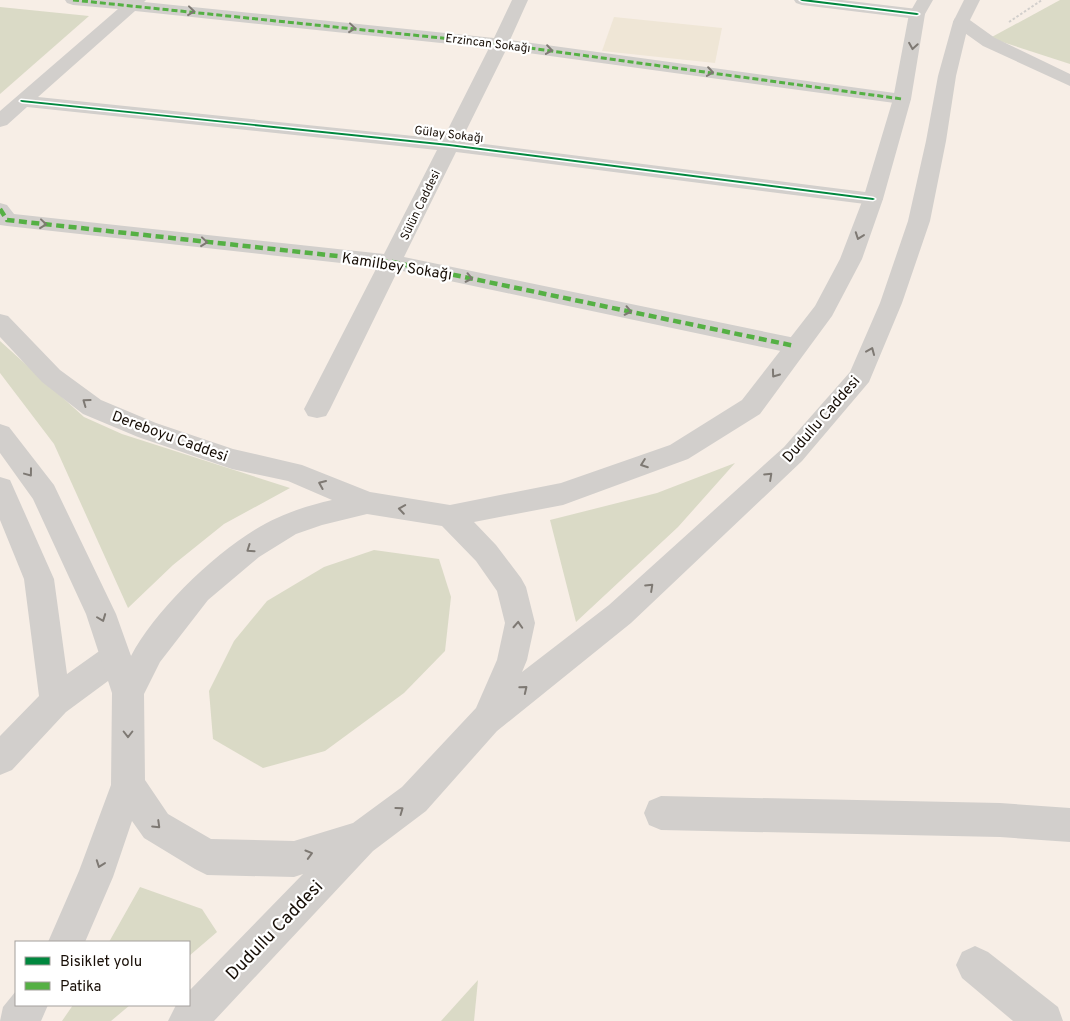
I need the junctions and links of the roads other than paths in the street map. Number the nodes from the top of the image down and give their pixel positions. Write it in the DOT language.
graph roads {
  1 [pos="73,0"];
  2 [pos="520,0"];
  3 [pos="802,0"];
  4 [pos="972,0"];
  5 [pos="135,2"];
  6 [pos="921,7"];
  7 [pos="960,22"];
  8 [pos="500,44"];
  9 [pos="1070,81"];
  10 [pos="902,99"];
  11 [pos="22,100"];
  12 [pos="0,121"];
  13 [pos="449,145"];
  14 [pos="873,199"];
  15 [pos="0,210"];
  16 [pos="392,262"];
  17 [pos="0,322"];
  18 [pos="795,346"];
  19 [pos="317,409"];
  20 [pos="0,434"];
  21 [pos="0,488"];
  22 [pos="367,503"];
  23 [pos="450,516"];
  24 [pos="116,657"];
  25 [pos="128,693"];
  26 [pos="55,701"];
  27 [pos="486,720"];
  28 [pos="0,759"];
  29 [pos="128,786"];
  30 [pos="661,812"];
  31 [pos="1070,825"];
  32 [pos="361,839"];
  33 [pos="66,941"];
  34 [pos="975,966"];
  35 [pos="28,1006"];
  36 [pos="17,1021"];
  37 [pos="187,1021"];
  38 [pos="1044,1021"];
  1 -- 5 [label="street, Erzincan Sokağı"];
  2 -- 8 [label="street, Sülün Caddesi"];
  3 -- 6 [label="street"];
  4 -- 7 [label="street, Dudullu Caddesi"];
  5 -- 8 [label="street, Erzincan Sokağı, one-way"];
  5 -- 11 [label="street"];
  6 -- 10 [label="street, one-way"];
  7 -- 9 [label="street"];
  27 -- 7 [label="street, Dudullu Caddesi, one-way"];
  8 -- 10 [label="street, Erzincan Sokağı, one-way"];
  8 -- 13 [label="street, Sülün Caddesi"];
  10 -- 14 [label="street"];
  11 -- 12 [label="street"];
  11 -- 13 [label="street, Gülay Sokağı"];
  13 -- 14 [label="street, Gülay Sokağı"];
  13 -- 16 [label="street, Sülün Caddesi"];
  14 -- 18 [label="street, one-way"];
  15 -- 16 [label="street, Kamilbey Sokağı, one-way"];
  16 -- 18 [label="street, Kamilbey Sokağı, one-way"];
  16 -- 19 [label="street, Sülün Caddesi"];
  22 -- 17 [label="street, Dereboyu Caddesi, one-way"];
  18 -- 23 [label="street, one-way"];
  20 -- 24 [label="street, one-way"];
  21 -- 26 [label="street"];
  23 -- 22 [label="street, one-way"];
  22 -- 25 [label="street, one-way"];
  27 -- 23 [label="street, Dudullu Caddesi, one-way"];
  24 -- 25 [label="street"];
  24 -- 26 [label="street"];
  25 -- 29 [label="street, one-way"];
  26 -- 28 [label="street"];
  32 -- 27 [label="street, Dudullu Caddesi, one-way"];
  29 -- 32 [label="street, Dudullu Caddesi, one-way"];
  29 -- 33 [label="street, one-way"];
  30 -- 31 [label="street"];
  32 -- 37 [label="street, Dudullu Caddesi"];
  34 -- 38 [label="street"];
  35 -- 36 [label="street"];
}
